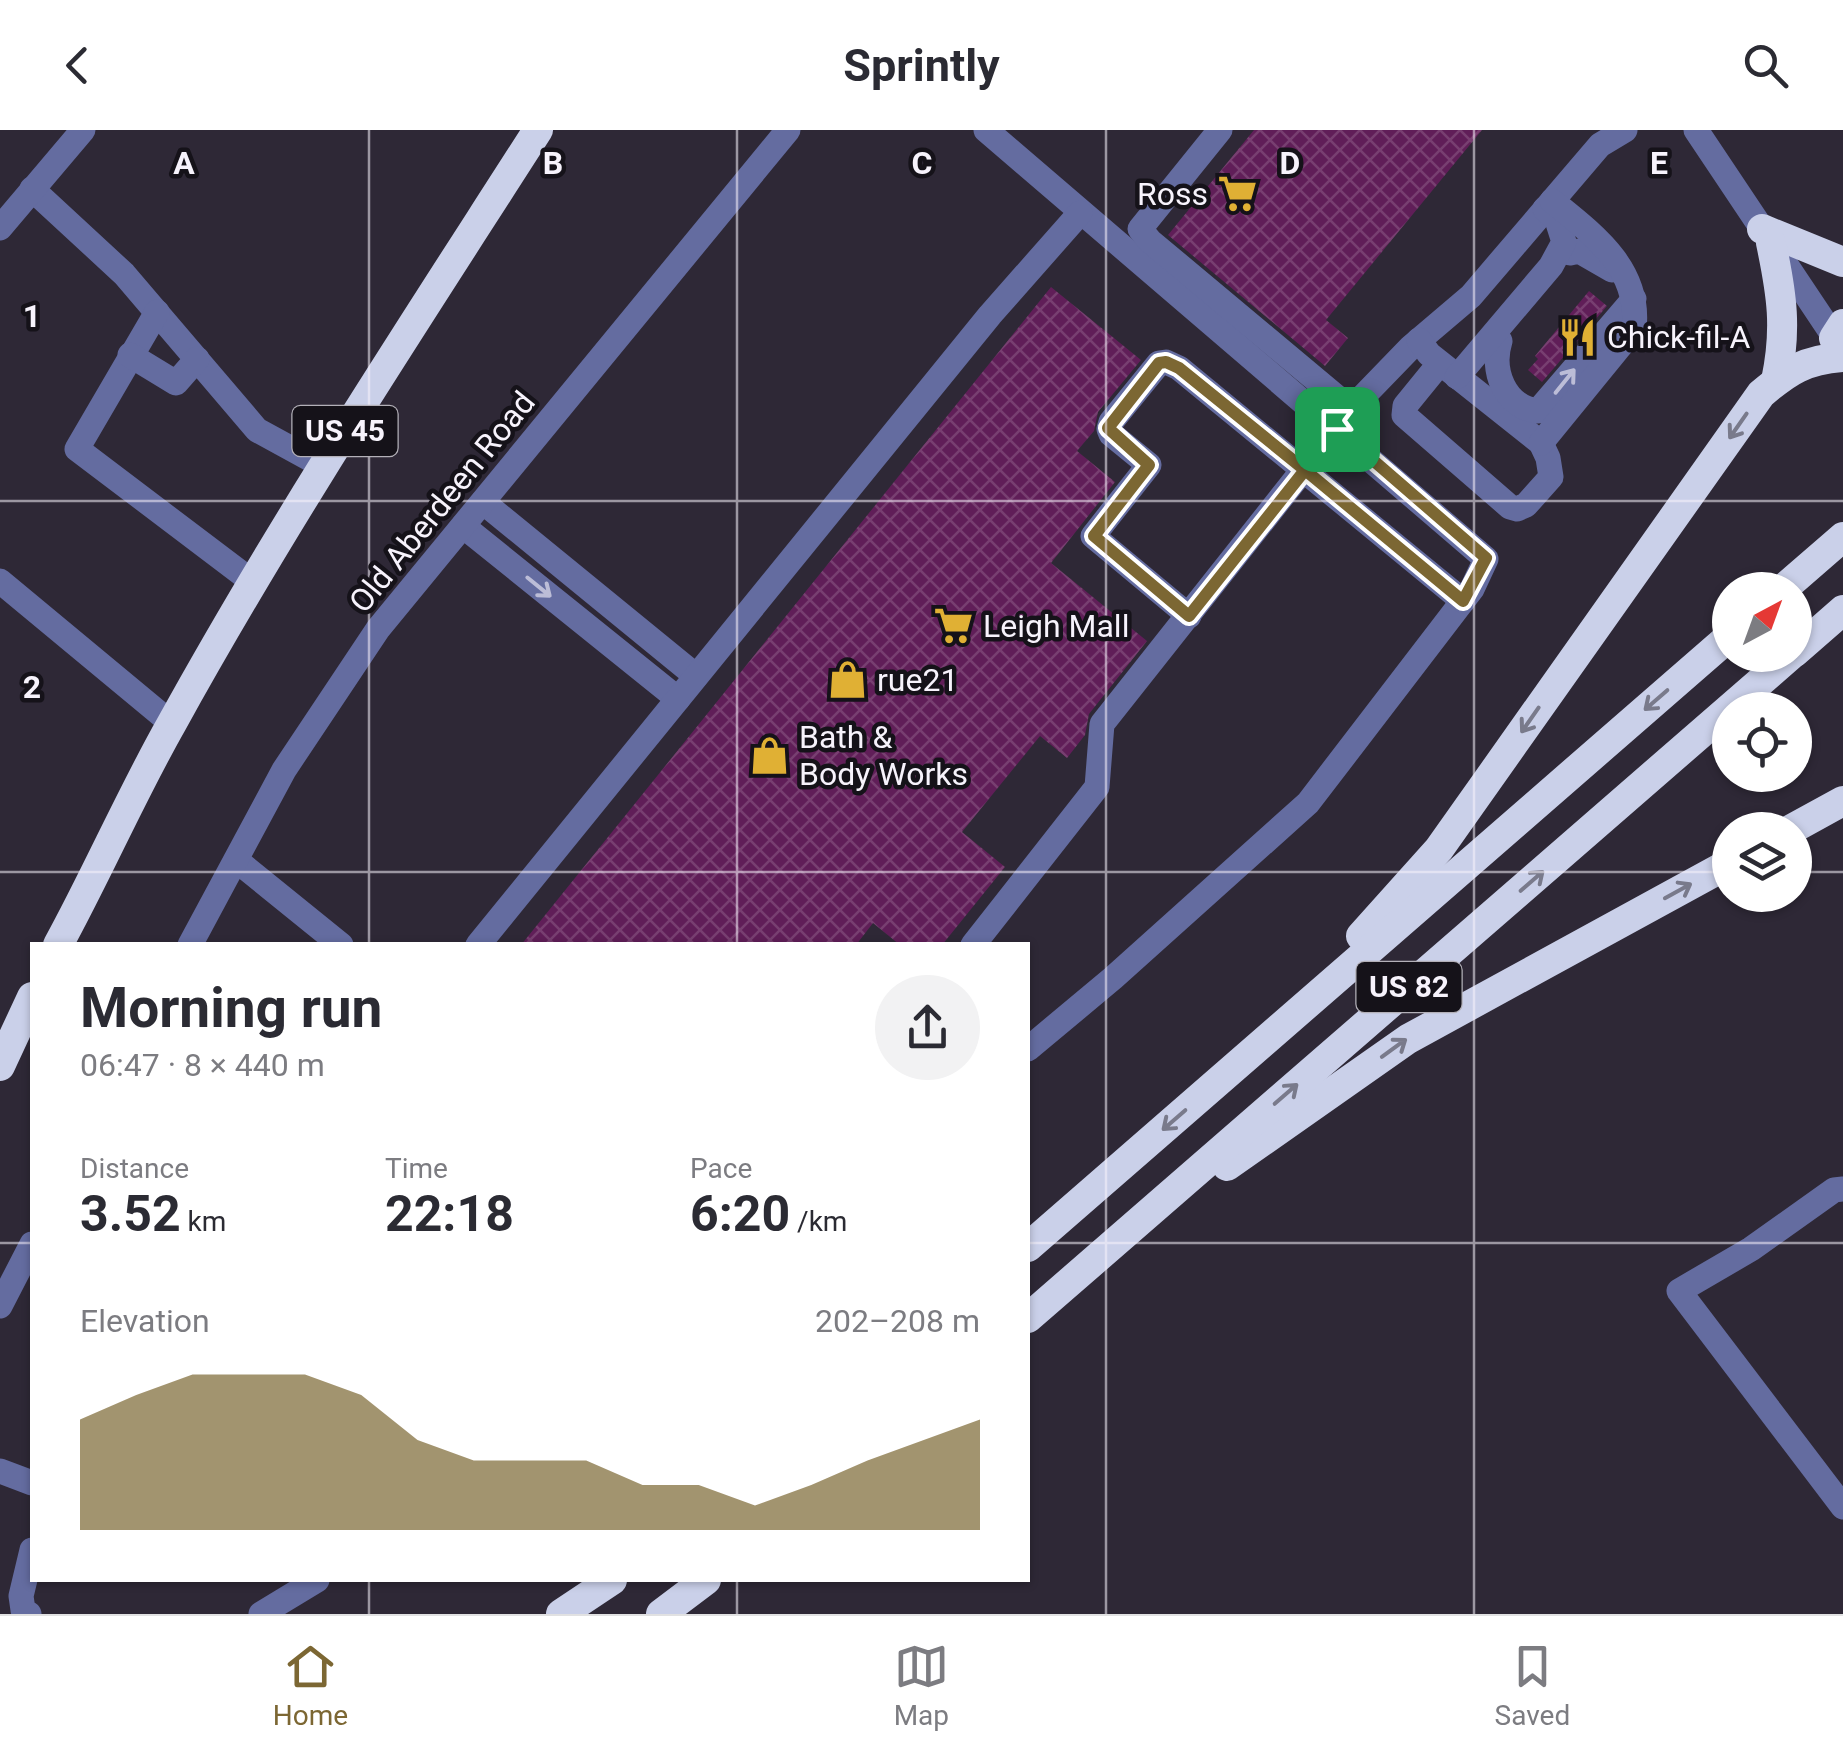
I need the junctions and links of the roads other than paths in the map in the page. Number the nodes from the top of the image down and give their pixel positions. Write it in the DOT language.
graph roads {
  1 [pos="83,130"];
  2 [pos="538,130"];
  3 [pos="788,130"];
  4 [pos="986,130"];
  5 [pos="1220,130"];
  6 [pos="1624,130"];
  7 [pos="1696,130"];
  8 [pos="32,189"];
  9 [pos="1549,205"];
  10 [pos="1080,213"];
  11 [pos="0,228"];
  12 [pos="1767,236"];
  13 [pos="1567,247"];
  14 [pos="1843,262"];
  15 [pos="1618,266"];
  16 [pos="1634,299"];
  17 [pos="156,312"];
  18 [pos="1419,340"];
  19 [pos="1841,342"];
  20 [pos="130,355"];
  21 [pos="197,359"];
  22 [pos="1448,370"];
  23 [pos="1776,381"];
  24 [pos="1344,419"];
  25 [pos="1541,443"];
  26 [pos="323,466"];
  27 [pos="1305,470"];
  28 [pos="483,502"];
  29 [pos="463,526"];
  30 [pos="1837,542"];
  31 [pos="1803,572"];
  32 [pos="0,581"];
  33 [pos="254,583"];
  34 [pos="1463,601"];
  35 [pos="1843,610"];
  36 [pos="1189,616"];
  37 [pos="1812,637"];
  38 [pos="1712,652"];
  39 [pos="1771,672"];
  40 [pos="696,676"];
  41 [pos="678,699"];
  42 [pos="172,723"];
  43 [pos="1843,801"];
  44 [pos="1812,818"];
  45 [pos="236,860"];
  46 [pos="1712,872"];
  47 [pos="60,942"];
  48 [pos="192,942"];
  49 [pos="337,942"];
  50 [pos="480,942"];
  51 [pos="976,942"];
  52 [pos="30,1000"];
  53 [pos="1272,1035"];
  54 [pos="1030,1047"];
  55 [pos="0,1066"];
  56 [pos="1843,1189"];
  57 [pos="1113,1244"];
  58 [pos="1030,1245"];
  59 [pos="30,1248"];
  60 [pos="0,1306"];
  61 [pos="1030,1316"];
  62 [pos="0,1471"];
  63 [pos="30,1483"];
  64 [pos="1843,1508"];
  65 [pos="30,1558"];
  66 [pos="314,1582"];
  67 [pos="609,1582"];
  68 [pos="703,1582"];
  69 [pos="724,1582"];
  70 [pos="29,1614"];
  71 [pos="261,1614"];
  72 [pos="561,1614"];
  73 [pos="661,1614"];
  74 [pos="686,1614"];
  1 -- 8 [label="street"];
  2 -- 26 [label="highway, US 45"];
  3 -- 28 [label="street, Old Aberdeen Road"];
  4 -- 10 [label="street"];
  5 -- 24 [label="street"];
  6 -- 9 [label="street"];
  7 -- 12 [label="street"];
  8 -- 11 [label="street"];
  8 -- 17 [label="street"];
  9 -- 13 [label="street"];
  9 -- 15 [label="street"];
  9 -- 18 [label="street"];
  10 -- 24 [label="street"];
  10 -- 40 [label="street"];
  12 -- 14 [label="highway"];
  12 -- 19 [label="street"];
  12 -- 23 [label="highway"];
  13 -- 15 [label="street"];
  13 -- 16 [label="street, one-way"];
  13 -- 22 [label="street"];
  15 -- 16 [label="street"];
  16 -- 25 [label="street"];
  17 -- 20 [label="street"];
  17 -- 21 [label="street"];
  18 -- 22 [label="street"];
  18 -- 24 [label="street"];
  19 -- 23 [label="highway"];
  20 -- 21 [label="street"];
  20 -- 33 [label="street"];
  21 -- 26 [label="street"];
  22 -- 25 [label="street"];
  22 -- 25 [label="street"];
  23 -- 53 [label="highway, one-way"];
  24 -- 27 [label="street"];
  24 -- 34 [label="street"];
  26 -- 33 [label="highway, US 45"];
  27 -- 34 [label="street"];
  27 -- 36 [label="street"];
  27 -- 36 [label="street"];
  28 -- 29 [label="street, Old Aberdeen Road"];
  28 -- 40 [label="street"];
  29 -- 41 [label="street, one-way"];
  29 -- 45 [label="street, Old Aberdeen Road"];
  30 -- 31 [label="highway"];
  32 -- 42 [label="street"];
  33 -- 42 [label="highway, US 45"];
  34 -- 54 [label="street"];
  35 -- 37 [label="highway, US 82"];
  36 -- 51 [label="street"];
  38 -- 53 [label="highway, US 82, one-way"];
  57 -- 39 [label="highway, US 82, one-way"];
  40 -- 41 [label="street"];
  41 -- 50 [label="street"];
  42 -- 47 [label="highway, US 45"];
  43 -- 44 [label="highway"];
  45 -- 48 [label="street, Old Aberdeen Road"];
  45 -- 49 [label="street"];
  57 -- 46 [label="highway, one-way"];
  52 -- 55 [label="highway"];
  53 -- 58 [label="highway, US 82, one-way"];
  56 -- 64 [label="street"];
  57 -- 61 [label="highway, US 82"];
  59 -- 60 [label="street"];
  62 -- 63 [label="street"];
  65 -- 70 [label="street"];
  66 -- 71 [label="street"];
  67 -- 72 [label="highway"];
  68 -- 73 [label="highway"];
  69 -- 74 [label="highway"];
}
